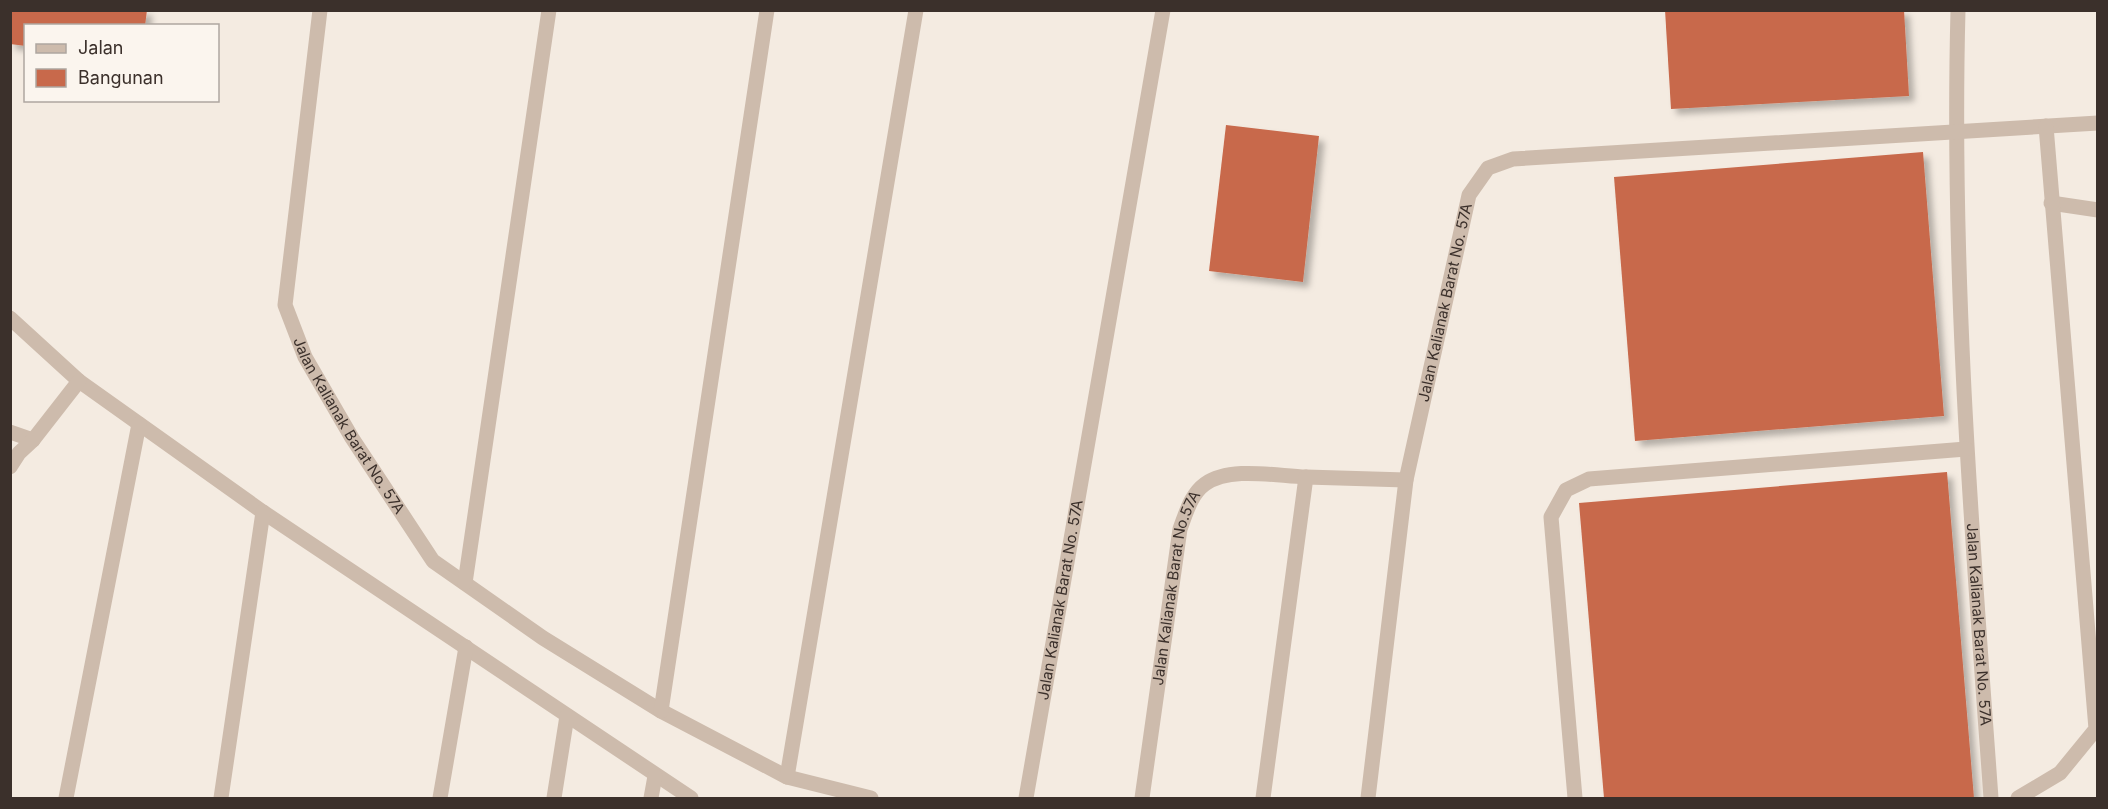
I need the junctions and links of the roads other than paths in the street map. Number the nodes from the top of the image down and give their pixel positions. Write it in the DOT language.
graph roads {
  1 [pos="320,10"];
  2 [pos="549,10"];
  3 [pos="767,10"];
  4 [pos="916,10"];
  5 [pos="1163,10"];
  6 [pos="1958,10"];
  7 [pos="2097,123"];
  8 [pos="2046,126"];
  9 [pos="1954,130"];
  10 [pos="2051,203"];
  11 [pos="2097,210"];
  12 [pos="10,318"];
  13 [pos="80,381"];
  14 [pos="140,423"];
  15 [pos="10,432"];
  16 [pos="33,440"];
  17 [pos="1966,449"];
  18 [pos="10,467"];
  19 [pos="1306,477"];
  20 [pos="1406,480"];
  21 [pos="263,512"];
  22 [pos="465,583"];
  23 [pos="466,647"];
  24 [pos="661,711"];
  25 [pos="567,716"];
  26 [pos="2097,729"];
  27 [pos="655,776"];
  28 [pos="787,777"];
  29 [pos="66,798"];
  30 [pos="221,798"];
  31 [pos="440,798"];
  32 [pos="554,798"];
  33 [pos="651,798"];
  34 [pos="691,798"];
  35 [pos="871,798"];
  36 [pos="1026,798"];
  37 [pos="1142,798"];
  38 [pos="1263,798"];
  39 [pos="1368,798"];
  40 [pos="1575,798"];
  41 [pos="1991,798"];
  42 [pos="2018,798"];
  1 -- 22 [label="lane, Jalan Kalianak Barat No. 57A"];
  2 -- 22 [label="lane"];
  3 -- 24 [label="lane"];
  4 -- 28 [label="lane"];
  5 -- 36 [label="lane, Jalan Kalianak Barat No. 57A"];
  6 -- 9 [label="lane, Jalan Kalianak Barat No. 57A"];
  7 -- 8 [label="lane, Jalan Kalianak Barat No. 57A"];
  8 -- 9 [label="lane, Jalan Kalianak Barat No. 57A"];
  8 -- 10 [label="lane"];
  9 -- 17 [label="lane, Jalan Kalianak Barat No. 57A"];
  9 -- 20 [label="lane, Jalan Kalianak Barat No. 57A"];
  10 -- 11 [label="lane"];
  10 -- 26 [label="lane"];
  12 -- 13 [label="lane"];
  13 -- 14 [label="lane"];
  13 -- 16 [label="lane"];
  14 -- 21 [label="lane"];
  14 -- 29 [label="lane"];
  15 -- 16 [label="lane"];
  16 -- 18 [label="lane"];
  17 -- 40 [label="lane"];
  17 -- 41 [label="lane, Jalan Kalianak Barat No. 57A"];
  19 -- 20 [label="lane, Jalan Kalianak Barat No.57A"];
  19 -- 37 [label="lane, Jalan Kalianak Barat No.57A"];
  19 -- 38 [label="lane"];
  20 -- 39 [label="lane, Jalan Kalianak Barat No. 57A"];
  21 -- 23 [label="lane"];
  21 -- 30 [label="lane"];
  22 -- 24 [label="lane, Jalan Kalianak Barat No. 57A"];
  23 -- 25 [label="lane"];
  23 -- 31 [label="lane"];
  24 -- 28 [label="lane, Jalan Kalianak Barat No. 57A"];
  25 -- 27 [label="lane"];
  25 -- 32 [label="lane"];
  26 -- 42 [label="lane"];
  27 -- 33 [label="lane"];
  27 -- 34 [label="lane"];
  28 -- 35 [label="lane, Jalan Kalianak Barat No. 57A"];
}
